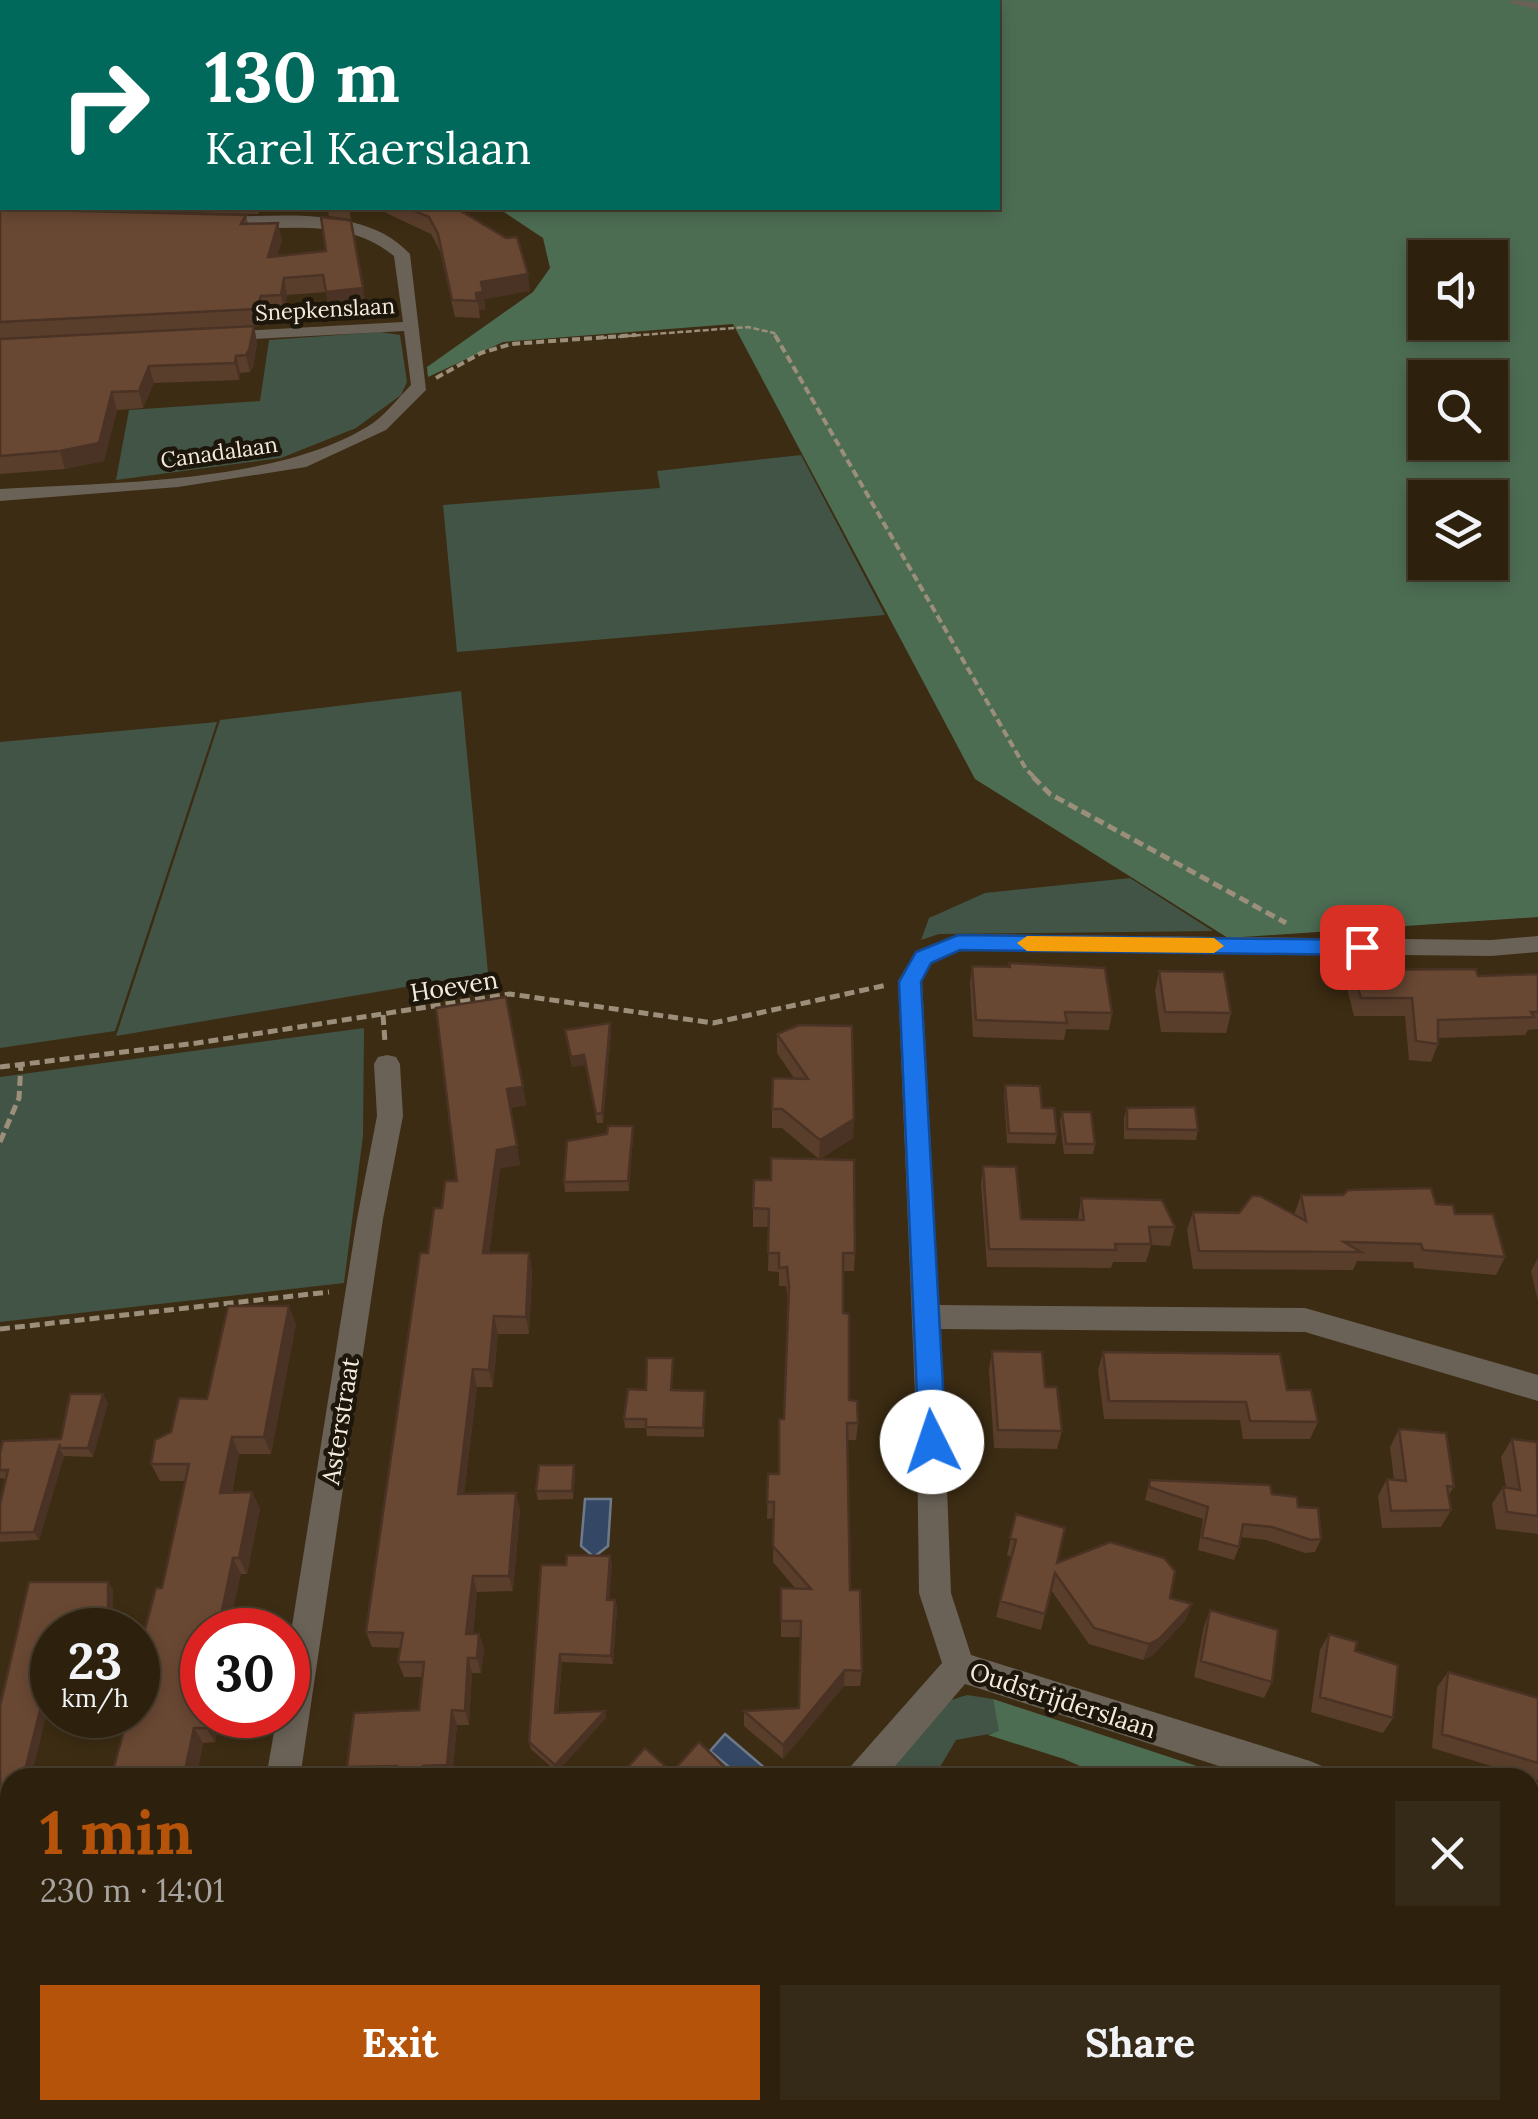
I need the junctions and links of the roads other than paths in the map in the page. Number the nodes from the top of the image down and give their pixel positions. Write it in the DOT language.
graph roads {
  1 [pos="1515,0"];
  2 [pos="1538,6"];
  3 [pos="202,222"];
  4 [pos="413,326"];
  5 [pos="199,338"];
  6 [pos="0,495"];
  7 [pos="1538,944"];
  8 [pos="387,1064"];
  9 [pos="924,1317"];
  10 [pos="1538,1388"];
  11 [pos="959,1667"];
  12 [pos="285,1768"];
  13 [pos="872,1768"];
  14 [pos="1278,1768"];
  1 -- 2 [label="street"];
  3 -- 4 [label="street"];
  4 -- 5 [label="street, Snepkenslaan"];
  4 -- 6 [label="street, Canadalaan"];
  7 -- 9 [label="street, Oudstrijderslaan"];
  8 -- 12 [label="street, Asterstraat"];
  9 -- 10 [label="street"];
  9 -- 11 [label="street, Oudstrijderslaan"];
  11 -- 13 [label="street"];
  11 -- 14 [label="street, Oudstrijderslaan"];
}
